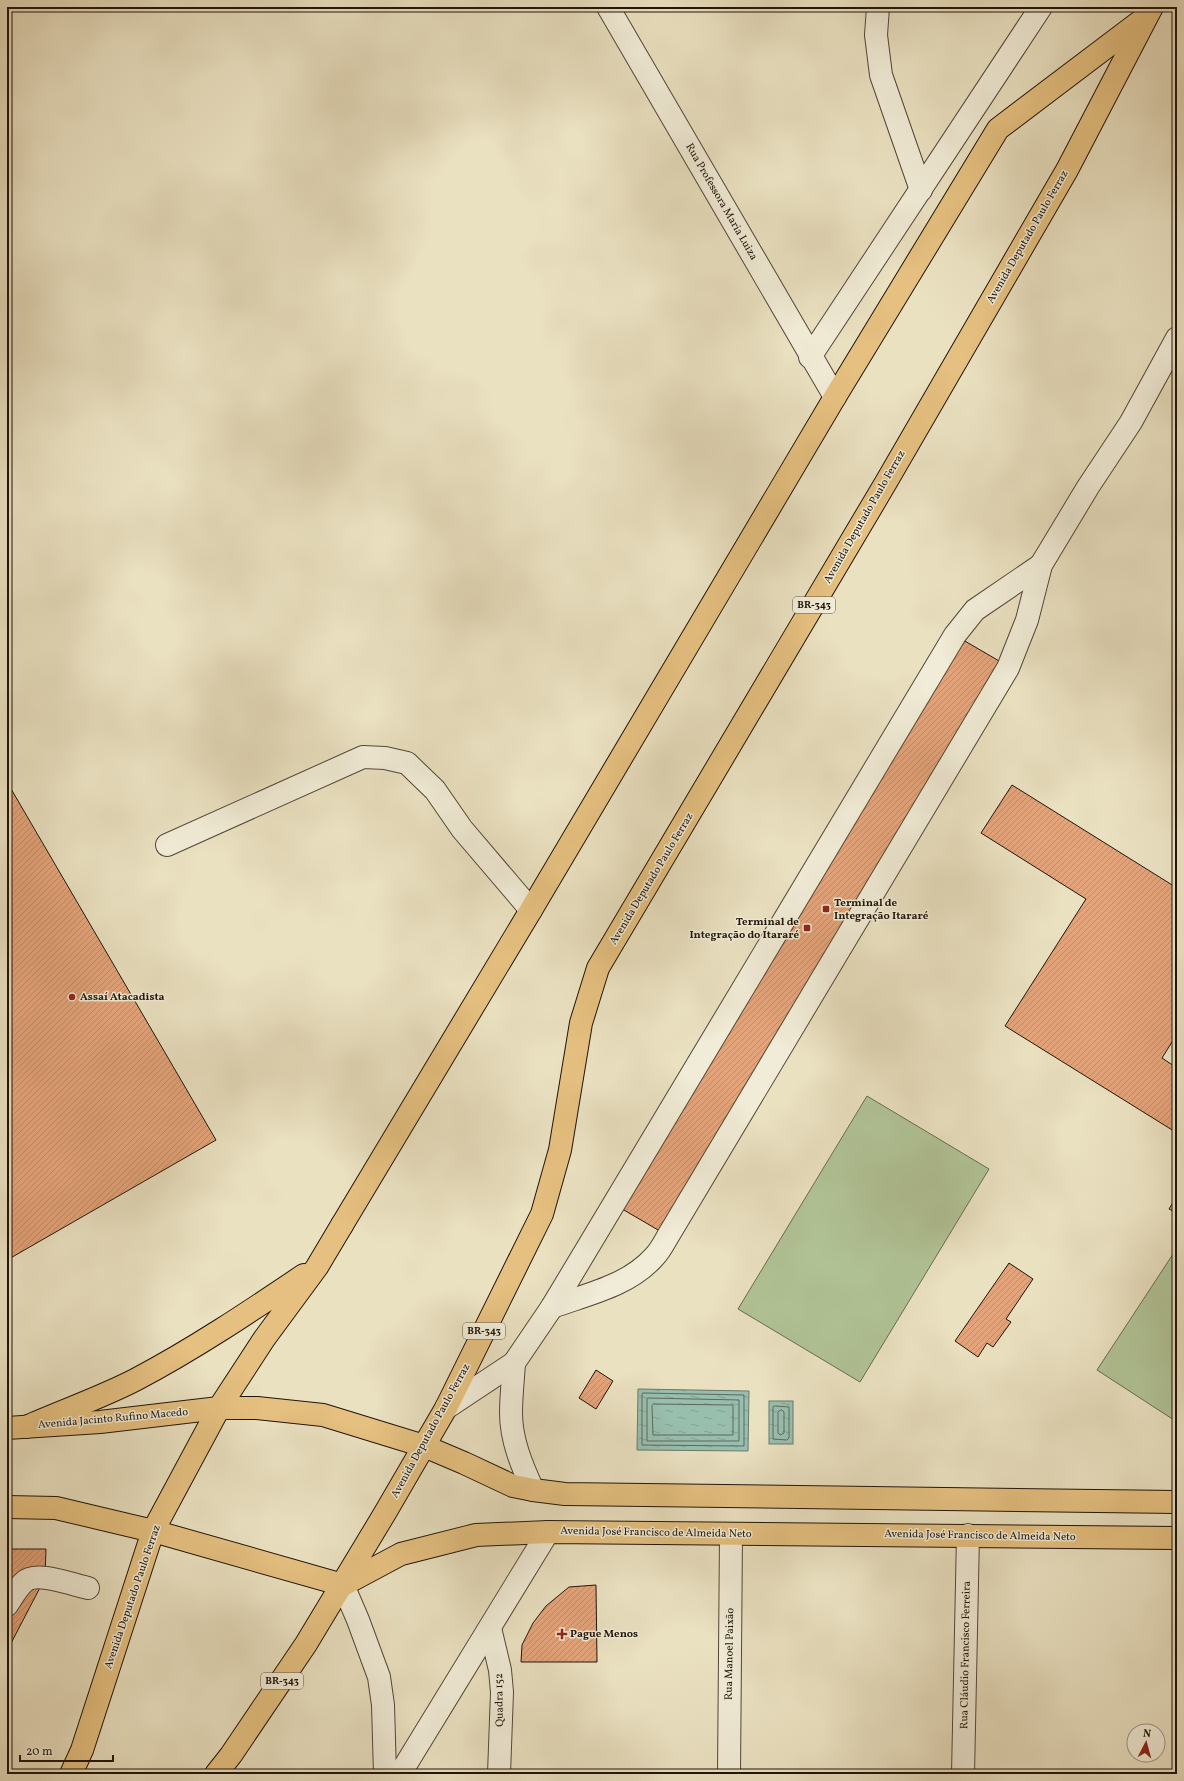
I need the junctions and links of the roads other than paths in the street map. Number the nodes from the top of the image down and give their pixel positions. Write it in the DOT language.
graph roads {
  1 [pos="608,7"];
  2 [pos="878,7"];
  3 [pos="1041,7"];
  4 [pos="1149,12"];
  5 [pos="921,190"];
  6 [pos="1177,338"];
  7 [pos="810,357"];
  8 [pos="835,397"];
  9 [pos="1041,565"];
  10 [pos="167,846"];
  11 [pos="531,910"];
  12 [pos="317,1267"];
  13 [pos="552,1307"];
  14 [pos="514,1363"];
  15 [pos="219,1408"];
  16 [pos="446,1408"];
  17 [pos="17,1427"];
  18 [pos="424,1446"];
  19 [pos="533,1490"];
  20 [pos="1177,1502"];
  21 [pos="7,1507"];
  22 [pos="153,1531"];
  23 [pos="548,1532"];
  24 [pos="731,1534"];
  25 [pos="968,1535"];
  26 [pos="1177,1538"];
  27 [pos="343,1585"];
  28 [pos="88,1588"];
  29 [pos="7,1605"];
  30 [pos="490,1628"];
  31 [pos="71,1774"];
  32 [pos="216,1774"];
  33 [pos="385,1774"];
  34 [pos="400,1774"];
  35 [pos="499,1774"];
  36 [pos="729,1774"];
  37 [pos="964,1774"];
  1 -- 7 [label="street, Rua Professora Maria Luiza"];
  2 -- 5 [label="street"];
  3 -- 5 [label="street"];
  4 -- 8 [label="main road, Avenida Deputado Paulo Ferraz"];
  4 -- 16 [label="main road, Avenida Deputado Paulo Ferraz / BR-343"];
  5 -- 7 [label="street"];
  6 -- 9 [label="street"];
  7 -- 8 [label="street, Rua Professora Maria Luiza"];
  8 -- 11 [label="main road, Avenida Deputado Paulo Ferraz"];
  9 -- 13 [label="street"];
  9 -- 13 [label="street"];
  10 -- 11 [label="street"];
  11 -- 12 [label="main road, Avenida Deputado Paulo Ferraz"];
  12 -- 15 [label="main road, Avenida Deputado Paulo Ferraz"];
  12 -- 17 [label="main road"];
  13 -- 14 [label="street"];
  14 -- 16 [label="street"];
  14 -- 19 [label="street"];
  15 -- 17 [label="main road, Avenida Jacinto Rufino Macedo"];
  15 -- 18 [label="main road"];
  15 -- 22 [label="main road, Avenida Deputado Paulo Ferraz"];
  16 -- 18 [label="main road, Avenida Deputado Paulo Ferraz / BR-343"];
  18 -- 19 [label="main road"];
  18 -- 27 [label="main road, Avenida Deputado Paulo Ferraz / BR-343"];
  19 -- 20 [label="main road"];
  21 -- 22 [label="main road"];
  22 -- 27 [label="main road"];
  22 -- 31 [label="main road, Avenida Deputado Paulo Ferraz"];
  23 -- 24 [label="main road, Avenida José Francisco de Almeida Neto"];
  23 -- 27 [label="main road, Avenida José Francisco de Almeida Neto"];
  23 -- 30 [label="street"];
  24 -- 25 [label="main road, Avenida José Francisco de Almeida Neto"];
  24 -- 36 [label="street, Rua Manoel Paixão"];
  25 -- 26 [label="main road, Avenida José Francisco de Almeida Neto"];
  25 -- 37 [label="street, Rua Cláudio Francisco Ferreira"];
  27 -- 32 [label="main road, Avenida Deputado Paulo Ferraz / BR-343"];
  27 -- 33 [label="street"];
  28 -- 29 [label="street"];
  30 -- 34 [label="street"];
  30 -- 35 [label="street, Quadra 152"];
}
